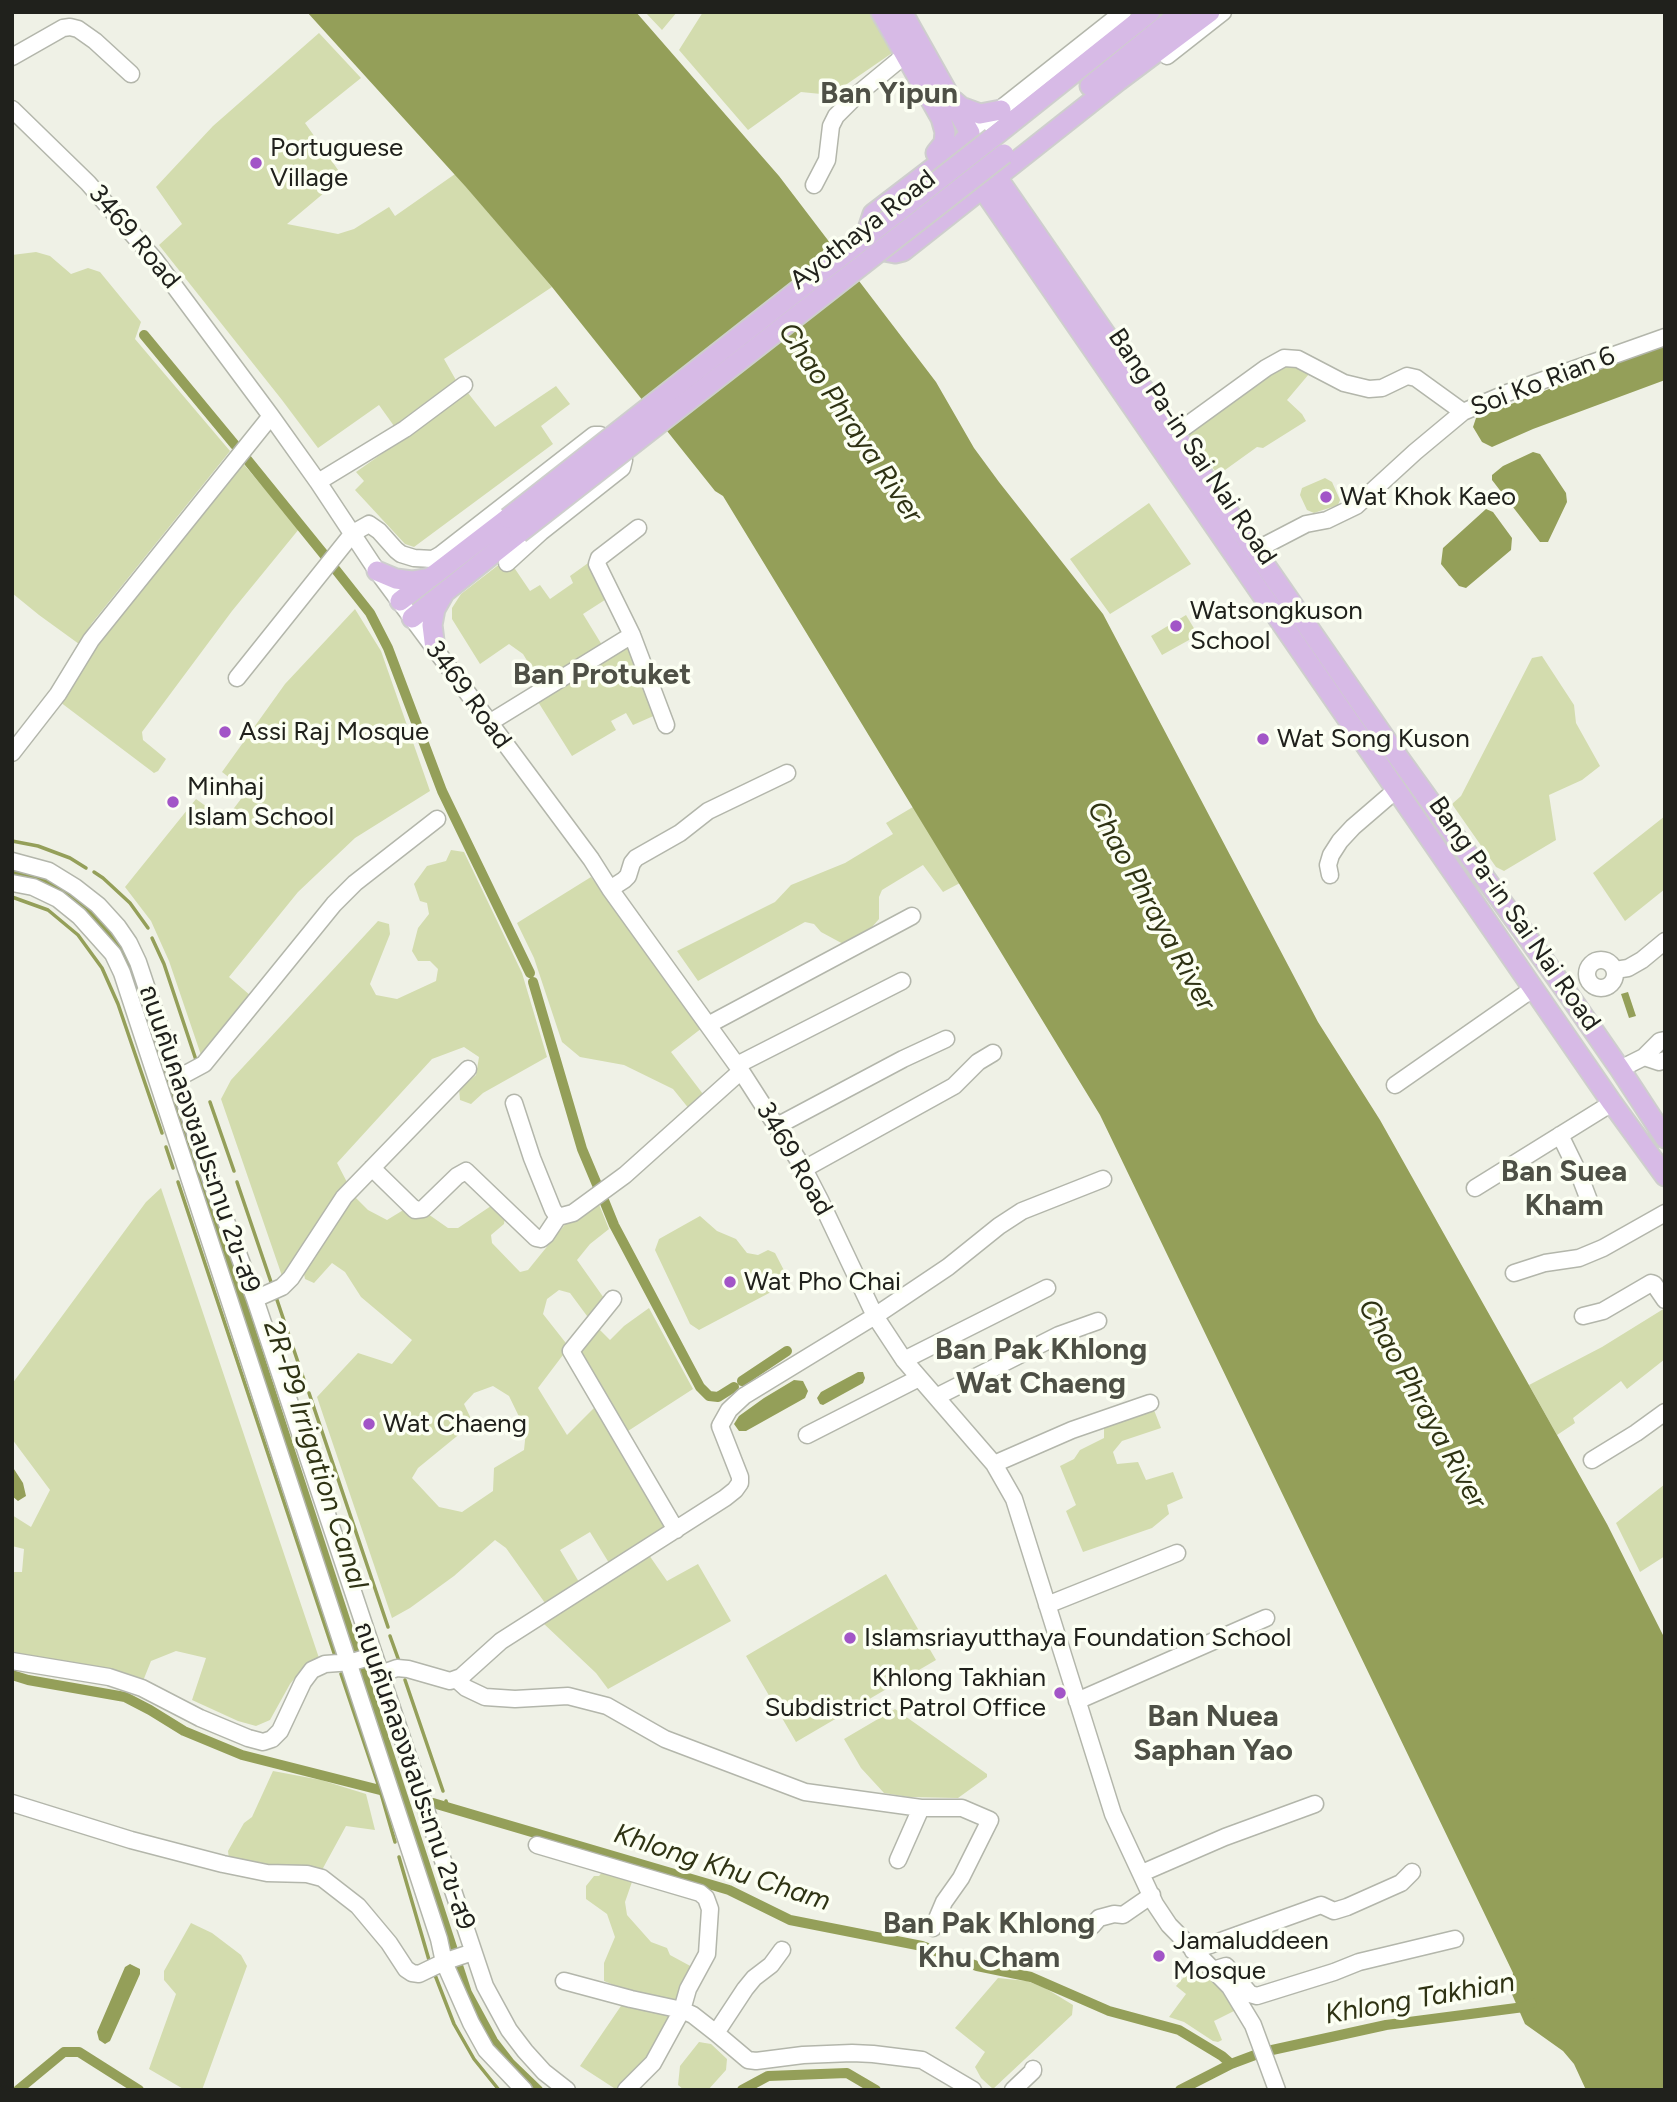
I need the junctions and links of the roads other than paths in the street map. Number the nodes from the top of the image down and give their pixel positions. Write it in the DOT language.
graph roads {
  1 [pos="881,12"];
  2 [pos="902,12"];
  3 [pos="1123,12"];
  4 [pos="1150,12"];
  5 [pos="1181,12"];
  6 [pos="1210,12"];
  7 [pos="1223,12"];
  8 [pos="905,55"];
  9 [pos="12,57"];
  10 [pos="131,74"];
  11 [pos="953,100"];
  12 [pos="12,109"];
  13 [pos="1002,110"];
  14 [pos="970,133"];
  15 [pos="998,146"];
  16 [pos="936,153"];
  17 [pos="1024,165"];
  18 [pos="814,185"];
  19 [pos="992,186"];
  20 [pos="971,209"];
  21 [pos="1011,213"];
  22 [pos="1665,337"];
  23 [pos="464,385"];
  24 [pos="1463,412"];
  25 [pos="271,416"];
  26 [pos="1175,434"];
  27 [pos="318,482"];
  28 [pos="638,527"];
  29 [pos="352,533"];
  30 [pos="1254,551"];
  31 [pos="507,563"];
  32 [pos="377,571"];
  33 [pos="438,585"];
  34 [pos="400,601"];
  35 [pos="412,618"];
  36 [pos="632,635"];
  37 [pos="435,649"];
  38 [pos="237,678"];
  39 [pos="489,723"];
  40 [pos="666,725"];
  41 [pos="12,752"];
  42 [pos="787,773"];
  43 [pos="1396,790"];
  44 [pos="437,819"];
  45 [pos="12,861"];
  46 [pos="1330,875"];
  47 [pos="12,883"];
  48 [pos="610,889"];
  49 [pos="912,916"];
  50 [pos="1522,929"];
  51 [pos="1665,940"];
  52 [pos="1501,942"];
  53 [pos="902,981"];
  54 [pos="1534,988"];
  55 [pos="1566,991"];
  56 [pos="708,1025"];
  57 [pos="946,1039"];
  58 [pos="1665,1040"];
  59 [pos="993,1053"];
  60 [pos="1644,1057"];
  61 [pos="1665,1060"];
  62 [pos="739,1068"];
  63 [pos="468,1069"];
  64 [pos="1620,1069"];
  65 [pos="178,1078"];
  66 [pos="1395,1085"];
  67 [pos="514,1103"];
  68 [pos="1612,1103"];
  69 [pos="777,1126"];
  70 [pos="1560,1135"];
  71 [pos="1665,1139"];
  72 [pos="195,1168"];
  73 [pos="372,1168"];
  74 [pos="804,1169"];
  75 [pos="1665,1176"];
  76 [pos="1102,1179"];
  77 [pos="1475,1188"];
  78 [pos="1590,1203"];
  79 [pos="1665,1213"];
  80 [pos="558,1217"];
  81 [pos="1514,1273"];
  82 [pos="1047,1288"];
  83 [pos="255,1299"];
  84 [pos="614,1299"];
  85 [pos="1665,1300"];
  86 [pos="875,1316"];
  87 [pos="1583,1316"];
  88 [pos="1098,1321"];
  89 [pos="904,1360"];
  90 [pos="919,1378"];
  91 [pos="936,1398"];
  92 [pos="1150,1403"];
  93 [pos="1665,1412"];
  94 [pos="807,1435"];
  95 [pos="1592,1460"];
  96 [pos="995,1464"];
  97 [pos="676,1530"];
  98 [pos="1177,1553"];
  99 [pos="1047,1605"];
  100 [pos="1266,1618"];
  101 [pos="360,1659"];
  102 [pos="12,1661"];
  103 [pos="380,1674"];
  104 [pos="456,1679"];
  105 [pos="1077,1701"];
  106 [pos="12,1803"];
  107 [pos="1315,1804"];
  108 [pos="921,1808"];
  109 [pos="537,1845"];
  110 [pos="898,1860"];
  111 [pos="1412,1872"];
  112 [pos="1142,1873"];
  113 [pos="1152,1895"];
  114 [pos="1092,1926"];
  115 [pos="933,1928"];
  116 [pos="1455,1939"];
  117 [pos="782,1950"];
  118 [pos="1193,1951"];
  119 [pos="469,1953"];
  120 [pos="445,1961"];
  121 [pos="1213,1970"];
  122 [pos="564,1981"];
  123 [pos="682,2010"];
  124 [pos="716,2033"];
  125 [pos="1033,2069"];
  126 [pos="947,2083"];
  127 [pos="524,2090"];
  128 [pos="567,2090"];
  129 [pos="626,2090"];
  130 [pos="973,2090"];
  131 [pos="1013,2090"];
  132 [pos="1277,2090"];
  1 -- 8 [label="main road"];
  2 -- 11 [label="main road"];
  3 -- 13 [label="street"];
  4 -- 15 [label="main road, Ayothaya Road"];
  5 -- 15 [label="main road, Ayothaya Road"];
  6 -- 19 [label="main road"];
  7 -- 17 [label="street"];
  8 -- 16 [label="main road"];
  8 -- 18 [label="street"];
  9 -- 10 [label="street"];
  11 -- 13 [label="main road"];
  11 -- 14 [label="main road"];
  12 -- 25 [label="street, 3469 Road"];
  13 -- 14 [label="street"];
  14 -- 16 [label="main road"];
  14 -- 19 [label="main road"];
  15 -- 33 [label="main road, Ayothaya Road, bridge"];
  16 -- 20 [label="main road"];
  17 -- 19 [label="street"];
  17 -- 21 [label="main road"];
  19 -- 20 [label="main road"];
  19 -- 21 [label="main road, Bang Pa-in Sai Nai Road"];
  20 -- 21 [label="main road"];
  21 -- 26 [label="main road, Bang Pa-in Sai Nai Road"];
  21 -- 43 [label="main road, Bang Pa-in Sai Nai Road"];
  22 -- 24 [label="street, Soi Ko Rian 6"];
  23 -- 27 [label="street"];
  24 -- 26 [label="street"];
  24 -- 30 [label="street, Soi Ko Rian 6"];
  25 -- 27 [label="street, 3469 Road"];
  25 -- 41 [label="street"];
  26 -- 30 [label="main road, Bang Pa-in Sai Nai Road"];
  27 -- 29 [label="street, 3469 Road"];
  28 -- 36 [label="street"];
  29 -- 31 [label="street"];
  29 -- 32 [label="street, 3469 Road"];
  29 -- 38 [label="street"];
  30 -- 50 [label="main road, Bang Pa-in Sai Nai Road"];
  32 -- 33 [label="main road"];
  32 -- 34 [label="street, 3469 Road"];
  33 -- 34 [label="main road, Ayothaya Road"];
  33 -- 35 [label="main road, Ayothaya Road"];
  33 -- 37 [label="main road"];
  34 -- 35 [label="street, 3469 Road"];
  35 -- 37 [label="street, 3469 Road"];
  36 -- 39 [label="street"];
  36 -- 40 [label="street"];
  37 -- 39 [label="street, 3469 Road"];
  39 -- 48 [label="street, 3469 Road"];
  42 -- 48 [label="street"];
  43 -- 46 [label="street"];
  43 -- 52 [label="main road, Bang Pa-in Sai Nai Road"];
  44 -- 65 [label="street"];
  45 -- 65 [label="street, ถนนคันคลองชลประทาน 2ข-ส9"];
  47 -- 72 [label="street"];
  48 -- 56 [label="street, 3469 Road"];
  49 -- 56 [label="street"];
  50 -- 52 [label="main road"];
  50 -- 55 [label="main road, Bang Pa-in Sai Nai Road"];
  51 -- 55 [label="street"];
  52 -- 54 [label="main road, Bang Pa-in Sai Nai Road"];
  53 -- 62 [label="street"];
  54 -- 66 [label="street"];
  54 -- 68 [label="main road, Bang Pa-in Sai Nai Road"];
  55 -- 64 [label="main road, Bang Pa-in Sai Nai Road"];
  56 -- 62 [label="street, 3469 Road"];
  57 -- 69 [label="street"];
  58 -- 60 [label="street"];
  59 -- 74 [label="street"];
  60 -- 61 [label="street"];
  60 -- 64 [label="street"];
  62 -- 69 [label="street, 3469 Road"];
  62 -- 80 [label="street"];
  63 -- 73 [label="street"];
  64 -- 71 [label="main road, Bang Pa-in Sai Nai Road"];
  65 -- 72 [label="street, ถนนคันคลองชลประทาน 2ข-ส9"];
  67 -- 80 [label="street"];
  68 -- 70 [label="street"];
  68 -- 75 [label="main road, Bang Pa-in Sai Nai Road"];
  69 -- 74 [label="street, 3469 Road"];
  70 -- 77 [label="street"];
  70 -- 78 [label="street"];
  72 -- 83 [label="street, ถนนคันคลองชลประทาน 2ข-ส9"];
  72 -- 101 [label="street"];
  73 -- 80 [label="street"];
  73 -- 83 [label="street"];
  74 -- 86 [label="street, 3469 Road"];
  76 -- 86 [label="street"];
  79 -- 81 [label="street"];
  82 -- 89 [label="street"];
  83 -- 101 [label="street, ถนนคันคลองชลประทาน 2ข-ส9"];
  84 -- 97 [label="street"];
  85 -- 87 [label="street"];
  86 -- 89 [label="street, 3469 Road"];
  86 -- 97 [label="street"];
  88 -- 91 [label="street"];
  89 -- 90 [label="street, 3469 Road"];
  90 -- 91 [label="street, 3469 Road"];
  90 -- 94 [label="street"];
  91 -- 96 [label="street, 3469 Road"];
  92 -- 96 [label="street"];
  93 -- 95 [label="street"];
  96 -- 99 [label="street, 3469 Road"];
  97 -- 104 [label="street"];
  98 -- 99 [label="street"];
  99 -- 105 [label="street, 3469 Road"];
  100 -- 105 [label="street"];
  101 -- 102 [label="street"];
  101 -- 103 [label="street, ถนนคันคลองชลประทาน 2ข-ส9"];
  101 -- 120 [label="street"];
  103 -- 104 [label="street"];
  103 -- 119 [label="street, ถนนคันคลองชลประทาน 2ข-ส9"];
  104 -- 108 [label="street"];
  105 -- 112 [label="street, 3469 Road"];
  106 -- 120 [label="street"];
  107 -- 112 [label="street"];
  108 -- 110 [label="street"];
  108 -- 115 [label="street"];
  109 -- 123 [label="street"];
  111 -- 118 [label="street"];
  112 -- 113 [label="street, 3469 Road"];
  113 -- 114 [label="street"];
  113 -- 118 [label="street, 3469 Road"];
  116 -- 121 [label="street"];
  117 -- 124 [label="street"];
  118 -- 121 [label="street, 3469 Road"];
  119 -- 120 [label="street"];
  119 -- 128 [label="street, ถนนคันคลองชลประทาน 2ข-ส9"];
  120 -- 127 [label="street"];
  121 -- 132 [label="street"];
  122 -- 123 [label="street"];
  123 -- 124 [label="street"];
  123 -- 129 [label="street"];
  124 -- 126 [label="street"];
  125 -- 131 [label="street"];
  126 -- 130 [label="street"];
}
